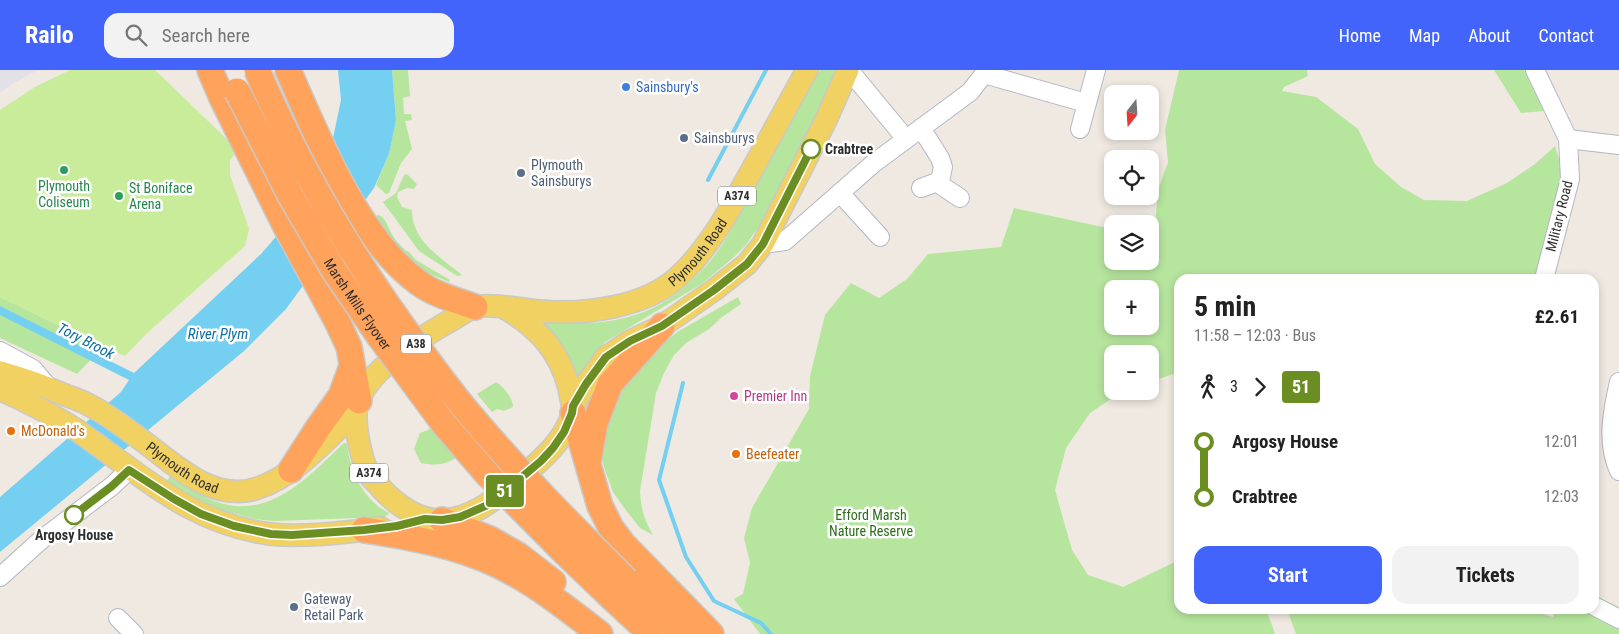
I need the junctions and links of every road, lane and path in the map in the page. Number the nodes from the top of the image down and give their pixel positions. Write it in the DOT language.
graph roads {
  1 [pos="210,70"];
  2 [pos="229,70"];
  3 [pos="257,70"];
  4 [pos="288,70"];
  5 [pos="807,70"];
  6 [pos="849,70"];
  7 [pos="1096,70"];
  8 [pos="1535,70"];
  9 [pos="984,72"];
  10 [pos="1086,103"];
  11 [pos="921,128"];
  12 [pos="1080,128"];
  13 [pos="906,138"];
  14 [pos="1568,139"];
  15 [pos="1619,145"];
  16 [pos="940,181"];
  17 [pos="921,188"];
  18 [pos="840,193"];
  19 [pos="960,198"];
  20 [pos="880,237"];
  21 [pos="763,244"];
  22 [pos="1545,274"];
  23 [pos="475,307"];
  24 [pos="502,307"];
  25 [pos="662,326"];
  26 [pos="0,351"];
  27 [pos="352,366"];
  28 [pos="0,372"];
  29 [pos="1619,382"];
  30 [pos="49,388"];
  31 [pos="0,390"];
  32 [pos="1617,402"];
  33 [pos="357,406"];
  34 [pos="573,410"];
  35 [pos="123,464"];
  36 [pos="588,465"];
  37 [pos="291,470"];
  38 [pos="1619,472"];
  39 [pos="434,520"];
  40 [pos="364,530"];
  41 [pos="0,576"];
  42 [pos="618,588"];
  43 [pos="1599,609"];
  44 [pos="118,618"];
  45 [pos="1619,619"];
  46 [pos="134,634"];
  47 [pos="600,634"];
  48 [pos="610,634"];
  49 [pos="651,634"];
  50 [pos="682,634"];
  51 [pos="711,634"];
  1 -- 27 [label="highway"];
  2 -- 42 [label="highway, Marsh Mills Flyover / A38, bridge"];
  3 -- 42 [label="highway, Marsh Mills Flyover / A38, bridge"];
  4 -- 23 [label="highway"];
  5 -- 24 [label="main road, Plymouth Road / A374"];
  6 -- 13 [label="street"];
  6 -- 21 [label="main road"];
  7 -- 10 [label="street"];
  8 -- 14 [label="street, Military Road"];
  9 -- 10 [label="street"];
  9 -- 11 [label="street"];
  10 -- 12 [label="street"];
  11 -- 13 [label="street"];
  11 -- 16 [label="street"];
  13 -- 18 [label="street"];
  14 -- 15 [label="street"];
  14 -- 22 [label="street, Military Road"];
  16 -- 17 [label="street"];
  16 -- 19 [label="street"];
  18 -- 20 [label="street"];
  18 -- 21 [label="street"];
  21 -- 25 [label="main road"];
  23 -- 24 [label="main road, A374"];
  23 -- 33 [label="main road, A374"];
  24 -- 34 [label="main road, A374"];
  25 -- 34 [label="main road"];
  25 -- 36 [label="highway"];
  26 -- 30 [label="street"];
  27 -- 33 [label="highway"];
  27 -- 37 [label="highway"];
  28 -- 30 [label="main road, Plymouth Road"];
  29 -- 32 [label="street"];
  30 -- 37 [label="main road, Plymouth Road"];
  31 -- 35 [label="main road"];
  32 -- 38 [label="street"];
  33 -- 37 [label="main road, Plymouth Road"];
  33 -- 39 [label="main road, A374"];
  34 -- 36 [label="highway"];
  34 -- 39 [label="main road"];
  35 -- 40 [label="main road"];
  35 -- 41 [label="street"];
  36 -- 51 [label="highway"];
  39 -- 40 [label="main road"];
  39 -- 48 [label="highway"];
  40 -- 47 [label="highway"];
  42 -- 49 [label="highway, A38"];
  42 -- 50 [label="highway, A38"];
  43 -- 45 [label="street"];
  44 -- 46 [label="street"];
}
